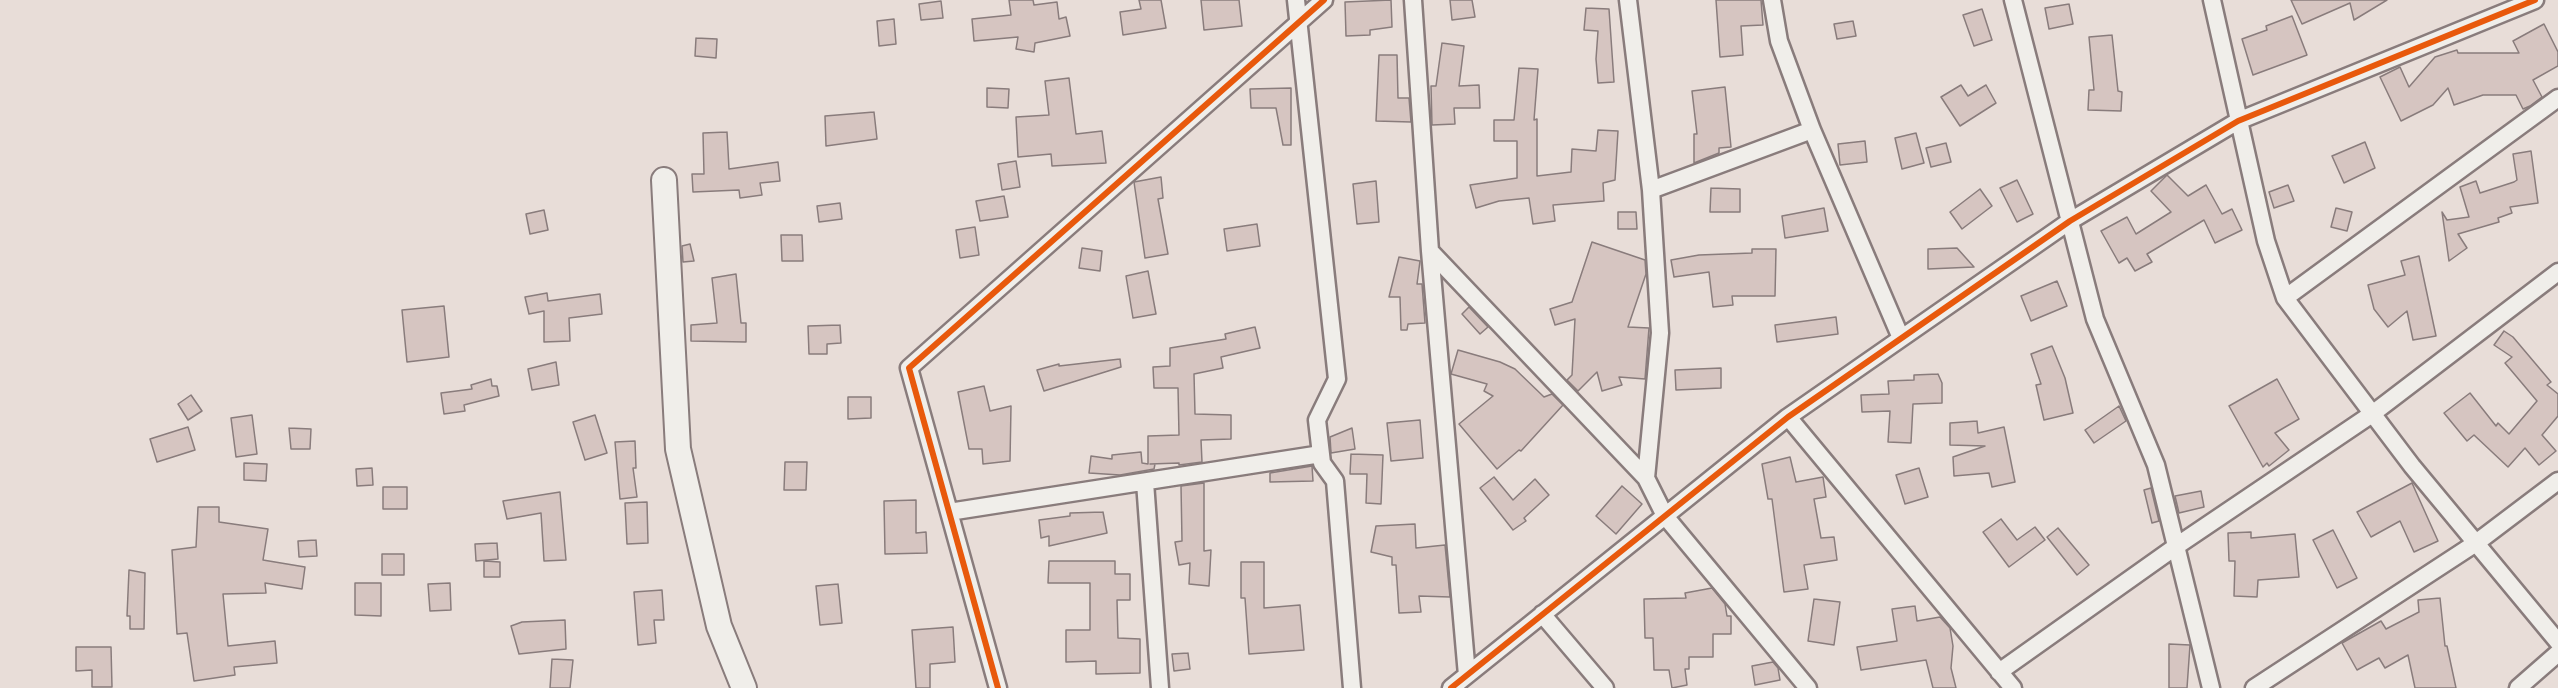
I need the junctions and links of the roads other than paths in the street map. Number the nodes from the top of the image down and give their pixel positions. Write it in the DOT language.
graph roads {
  1 [pos="1296,0"];
  2 [pos="1324,0"];
  3 [pos="1413,0"];
  4 [pos="1628,0"];
  5 [pos="1772,0"];
  6 [pos="2013,0"];
  7 [pos="2212,0"];
  8 [pos="2535,0"];
  9 [pos="1299,22"];
  10 [pos="2558,98"];
  11 [pos="2238,121"];
  12 [pos="1812,130"];
  13 [pos="664,180"];
  14 [pos="1651,190"];
  15 [pos="2070,221"];
  16 [pos="1430,251"];
  17 [pos="2558,272"];
  18 [pos="2285,298"];
  19 [pos="1901,339"];
  20 [pos="2372,414"];
  21 [pos="1788,417"];
  22 [pos="1321,454"];
  23 [pos="1646,478"];
  24 [pos="2558,481"];
  25 [pos="1145,482"];
  26 [pos="949,512"];
  27 [pos="1665,516"];
  28 [pos="2476,543"];
  29 [pos="2178,545"];
  30 [pos="1542,614"];
  31 [pos="2558,642"];
  32 [pos="2558,653"];
  33 [pos="1999,672"];
  34 [pos="1467,675"];
  35 [pos="744,688"];
  36 [pos="998,688"];
  37 [pos="1160,688"];
  38 [pos="1352,688"];
  39 [pos="1451,688"];
  40 [pos="1605,688"];
  41 [pos="1808,688"];
  42 [pos="2013,688"];
  43 [pos="2211,688"];
  44 [pos="2254,688"];
  45 [pos="2518,688"];
  1 -- 9 [label="street"];
  2 -- 9 [label="street"];
  3 -- 16 [label="street"];
  4 -- 14 [label="street"];
  5 -- 12 [label="street"];
  6 -- 15 [label="street"];
  7 -- 11 [label="street"];
  8 -- 11 [label="street"];
  9 -- 22 [label="street"];
  9 -- 26 [label="street"];
  10 -- 18 [label="street"];
  11 -- 15 [label="street"];
  11 -- 18 [label="street"];
  12 -- 14 [label="street"];
  12 -- 19 [label="street"];
  13 -- 35 [label="street"];
  14 -- 23 [label="street"];
  15 -- 19 [label="street"];
  15 -- 29 [label="street"];
  16 -- 23 [label="street"];
  16 -- 34 [label="street"];
  17 -- 20 [label="street"];
  18 -- 20 [label="street"];
  19 -- 21 [label="street"];
  20 -- 28 [label="street"];
  20 -- 29 [label="street"];
  21 -- 27 [label="street"];
  21 -- 33 [label="street"];
  22 -- 25 [label="street"];
  22 -- 38 [label="street"];
  23 -- 27 [label="street"];
  24 -- 28 [label="street"];
  25 -- 26 [label="street"];
  25 -- 37 [label="street"];
  26 -- 36 [label="street"];
  27 -- 30 [label="street"];
  27 -- 41 [label="street"];
  28 -- 31 [label="street"];
  28 -- 44 [label="street"];
  29 -- 33 [label="street"];
  29 -- 43 [label="street"];
  30 -- 34 [label="street"];
  30 -- 40 [label="street"];
  32 -- 45 [label="street"];
  33 -- 42 [label="street"];
  34 -- 39 [label="street"];
}
